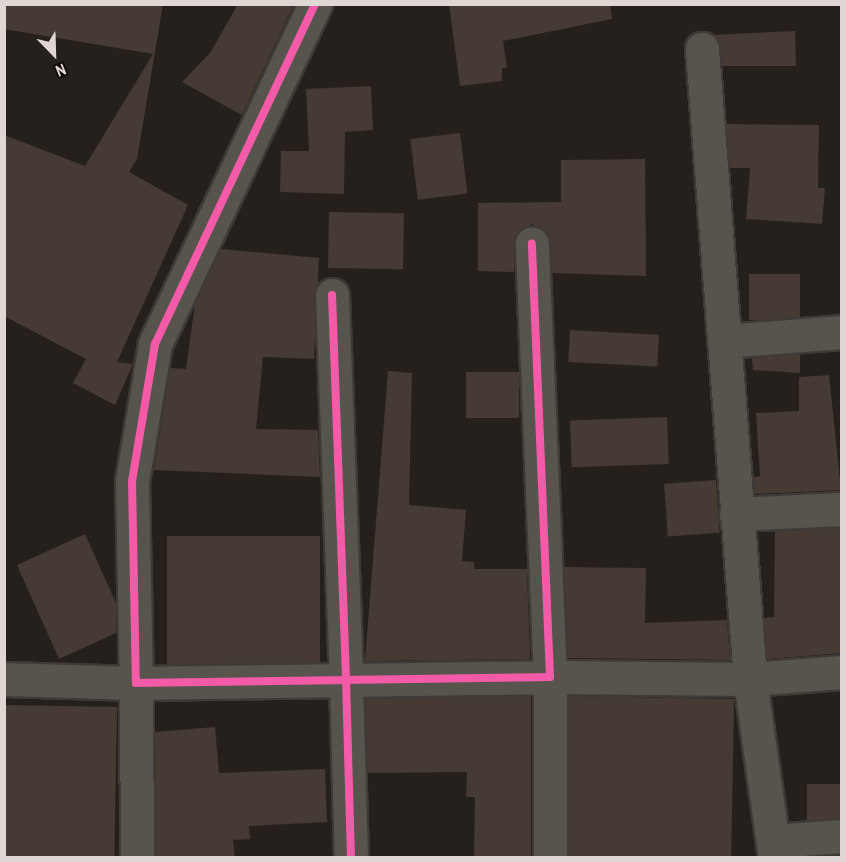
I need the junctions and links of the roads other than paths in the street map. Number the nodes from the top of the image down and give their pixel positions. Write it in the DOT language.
graph roads {
  1 [pos="315,4"];
  2 [pos="702,49"];
  3 [pos="532,243"];
  4 [pos="332,296"];
  5 [pos="842,332"];
  6 [pos="725,341"];
  7 [pos="842,509"];
  8 [pos="736,514"];
  9 [pos="842,672"];
  10 [pos="550,677"];
  11 [pos="4,679"];
  12 [pos="750,679"];
  13 [pos="346,680"];
  14 [pos="136,683"];
  15 [pos="842,836"];
  16 [pos="775,849"];
  17 [pos="137,858"];
  18 [pos="351,858"];
  19 [pos="550,858"];
  1 -- 14 [label="street"];
  2 -- 6 [label="street"];
  3 -- 10 [label="street"];
  4 -- 13 [label="street"];
  5 -- 6 [label="street"];
  6 -- 8 [label="street"];
  7 -- 8 [label="street"];
  8 -- 12 [label="street"];
  9 -- 12 [label="street"];
  10 -- 12 [label="street"];
  10 -- 13 [label="street"];
  10 -- 19 [label="street"];
  11 -- 14 [label="street"];
  12 -- 16 [label="street"];
  13 -- 14 [label="street"];
  13 -- 18 [label="street"];
  14 -- 17 [label="street"];
  15 -- 16 [label="street"];
}
